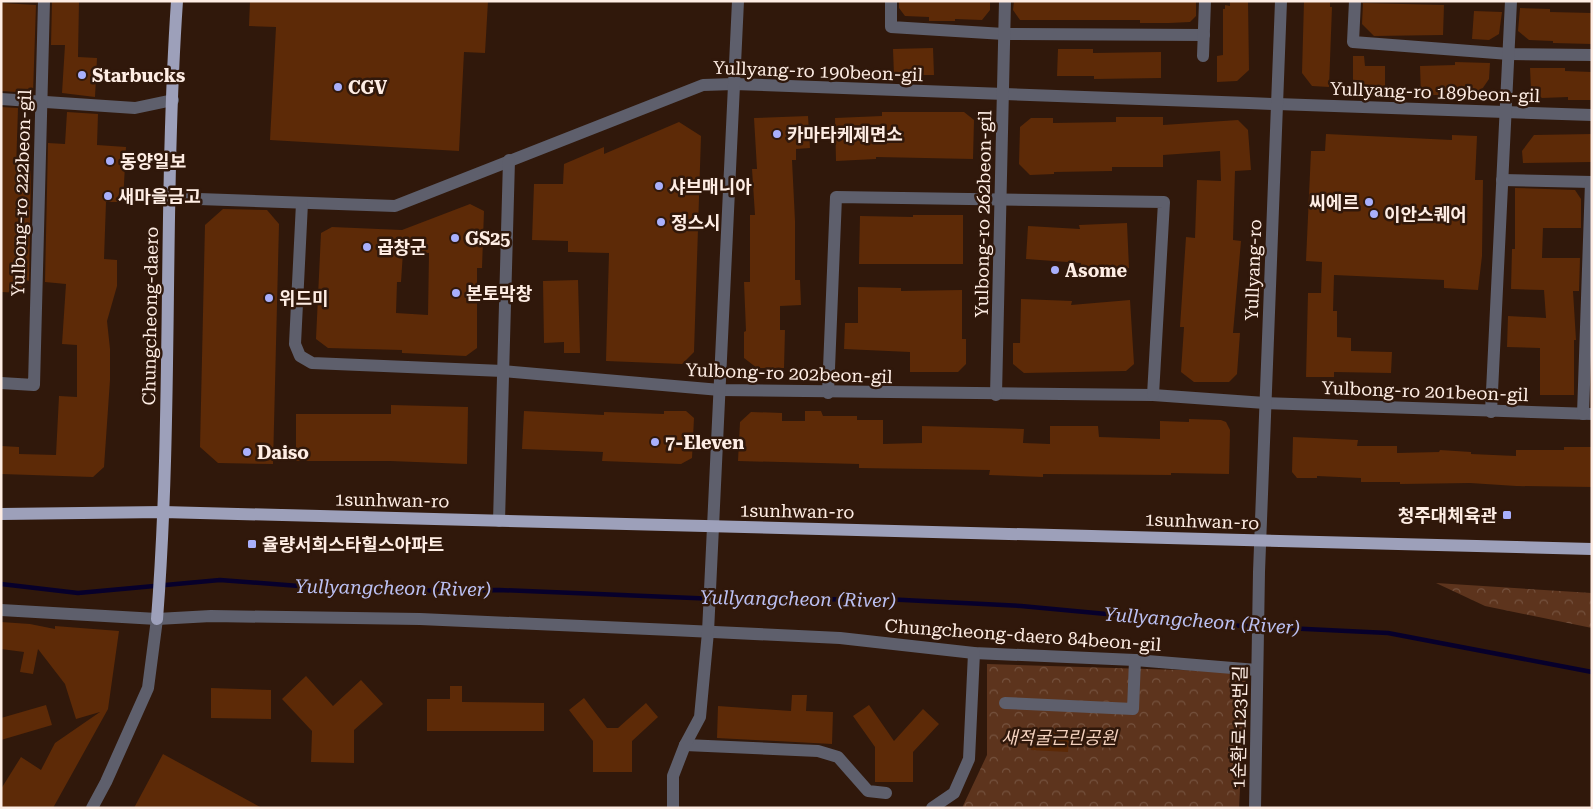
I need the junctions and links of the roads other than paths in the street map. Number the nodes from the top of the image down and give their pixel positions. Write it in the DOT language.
graph roads {
  1 [pos="44,1"];
  2 [pos="177,1"];
  3 [pos="738,1"];
  4 [pos="891,1"];
  5 [pos="1005,1"];
  6 [pos="1206,1"];
  7 [pos="1281,1"];
  8 [pos="1355,1"];
  9 [pos="1511,1"];
  10 [pos="1004,34"];
  11 [pos="1204,35"];
  12 [pos="1508,54"];
  13 [pos="1592,55"];
  14 [pos="1203,56"];
  15 [pos="734,84"];
  16 [pos="1003,97"];
  17 [pos="1,99"];
  18 [pos="41,100"];
  19 [pos="173,100"];
  20 [pos="1278,103"];
  21 [pos="1506,112"];
  22 [pos="1592,115"];
  23 [pos="509,160"];
  24 [pos="1502,180"];
  25 [pos="1592,182"];
  26 [pos="170,198"];
  27 [pos="1001,200"];
  28 [pos="302,204"];
  29 [pos="503,371"];
  30 [pos="1,383"];
  31 [pos="720,390"];
  32 [pos="828,393"];
  33 [pos="996,394"];
  34 [pos="1153,395"];
  35 [pos="1265,403"];
  36 [pos="1492,412"];
  37 [pos="1588,414"];
  38 [pos="163,512"];
  39 [pos="5,513"];
  40 [pos="500,521"];
  41 [pos="714,526"];
  42 [pos="1261,540"];
  43 [pos="1592,549"];
  44 [pos="1259,572"];
  45 [pos="1,610"];
  46 [pos="158,619"];
  47 [pos="708,632"];
  48 [pos="974,653"];
  49 [pos="1135,660"];
  50 [pos="1257,670"];
  51 [pos="1005,703"];
  52 [pos="685,745"];
  53 [pos="886,793"];
  54 [pos="92,808"];
  55 [pos="673,808"];
  56 [pos="932,808"];
  57 [pos="1255,808"];
  1 -- 18 [label="street, Yulbong-ro 222beon-gil"];
  2 -- 19 [label="main road, Chungcheong-daero"];
  3 -- 15 [label="street"];
  4 -- 10 [label="street"];
  5 -- 10 [label="street, Yulbong-ro 262beon-gil"];
  6 -- 11 [label="street"];
  7 -- 20 [label="street, Yullyang-ro"];
  8 -- 12 [label="street"];
  9 -- 12 [label="street"];
  10 -- 11 [label="street"];
  10 -- 16 [label="street, Yulbong-ro 262beon-gil"];
  11 -- 14 [label="street"];
  12 -- 13 [label="street"];
  12 -- 21 [label="street"];
  15 -- 16 [label="street, Yullyang-ro 190beon-gil"];
  15 -- 23 [label="street, Yullyang-ro 190beon-gil"];
  15 -- 31 [label="street"];
  16 -- 20 [label="street, Yullyang-ro 190beon-gil"];
  16 -- 27 [label="street, Yulbong-ro 262beon-gil"];
  17 -- 18 [label="street"];
  18 -- 19 [label="street"];
  18 -- 30 [label="street, Yulbong-ro 222beon-gil"];
  19 -- 26 [label="main road, Chungcheong-daero"];
  20 -- 21 [label="street, Yullyang-ro 189beon-gil"];
  20 -- 35 [label="street, Yullyang-ro"];
  21 -- 22 [label="street, Yullyang-ro 189beon-gil"];
  21 -- 24 [label="street"];
  23 -- 28 [label="street, Yullyang-ro 190beon-gil"];
  23 -- 29 [label="street"];
  24 -- 25 [label="street"];
  24 -- 36 [label="street"];
  25 -- 37 [label="street, Yulbong-ro 201beon-gil"];
  26 -- 28 [label="street, Yullyang-ro 190beon-gil"];
  26 -- 38 [label="main road, Chungcheong-daero"];
  27 -- 32 [label="street"];
  27 -- 33 [label="street, Yulbong-ro 262beon-gil"];
  27 -- 34 [label="street"];
  28 -- 29 [label="street, Yulbong-ro 202beon-gil"];
  29 -- 31 [label="street, Yulbong-ro 202beon-gil"];
  29 -- 40 [label="street"];
  31 -- 32 [label="street, Yulbong-ro 202beon-gil"];
  31 -- 41 [label="street"];
  32 -- 33 [label="street, Yulbong-ro 202beon-gil"];
  33 -- 34 [label="street, Yulbong-ro 202beon-gil"];
  34 -- 35 [label="street, Yulbong-ro 202beon-gil"];
  35 -- 36 [label="street, Yulbong-ro 201beon-gil"];
  35 -- 42 [label="street, Yullyang-ro"];
  36 -- 37 [label="street, Yulbong-ro 201beon-gil"];
  38 -- 39 [label="main road, 1sunhwan-ro"];
  38 -- 40 [label="main road, 1sunhwan-ro"];
  38 -- 46 [label="main road, Chungcheong-daero"];
  40 -- 41 [label="main road, 1sunhwan-ro"];
  41 -- 42 [label="main road, 1sunhwan-ro"];
  41 -- 47 [label="street"];
  42 -- 43 [label="main road, 1sunhwan-ro"];
  42 -- 44 [label="street, Yullyang-ro"];
  44 -- 50 [label="street, 1순환로123번길"];
  45 -- 46 [label="street, Chungcheong-daero 84beon-gil"];
  46 -- 47 [label="street, Chungcheong-daero 84beon-gil"];
  46 -- 54 [label="street"];
  47 -- 48 [label="street, Chungcheong-daero 84beon-gil"];
  47 -- 52 [label="street"];
  48 -- 49 [label="street, Chungcheong-daero 84beon-gil"];
  48 -- 56 [label="street"];
  49 -- 50 [label="street, Chungcheong-daero 84beon-gil"];
  49 -- 51 [label="street"];
  50 -- 57 [label="street, 1순환로123번길"];
  52 -- 53 [label="street"];
  52 -- 55 [label="street"];
}
